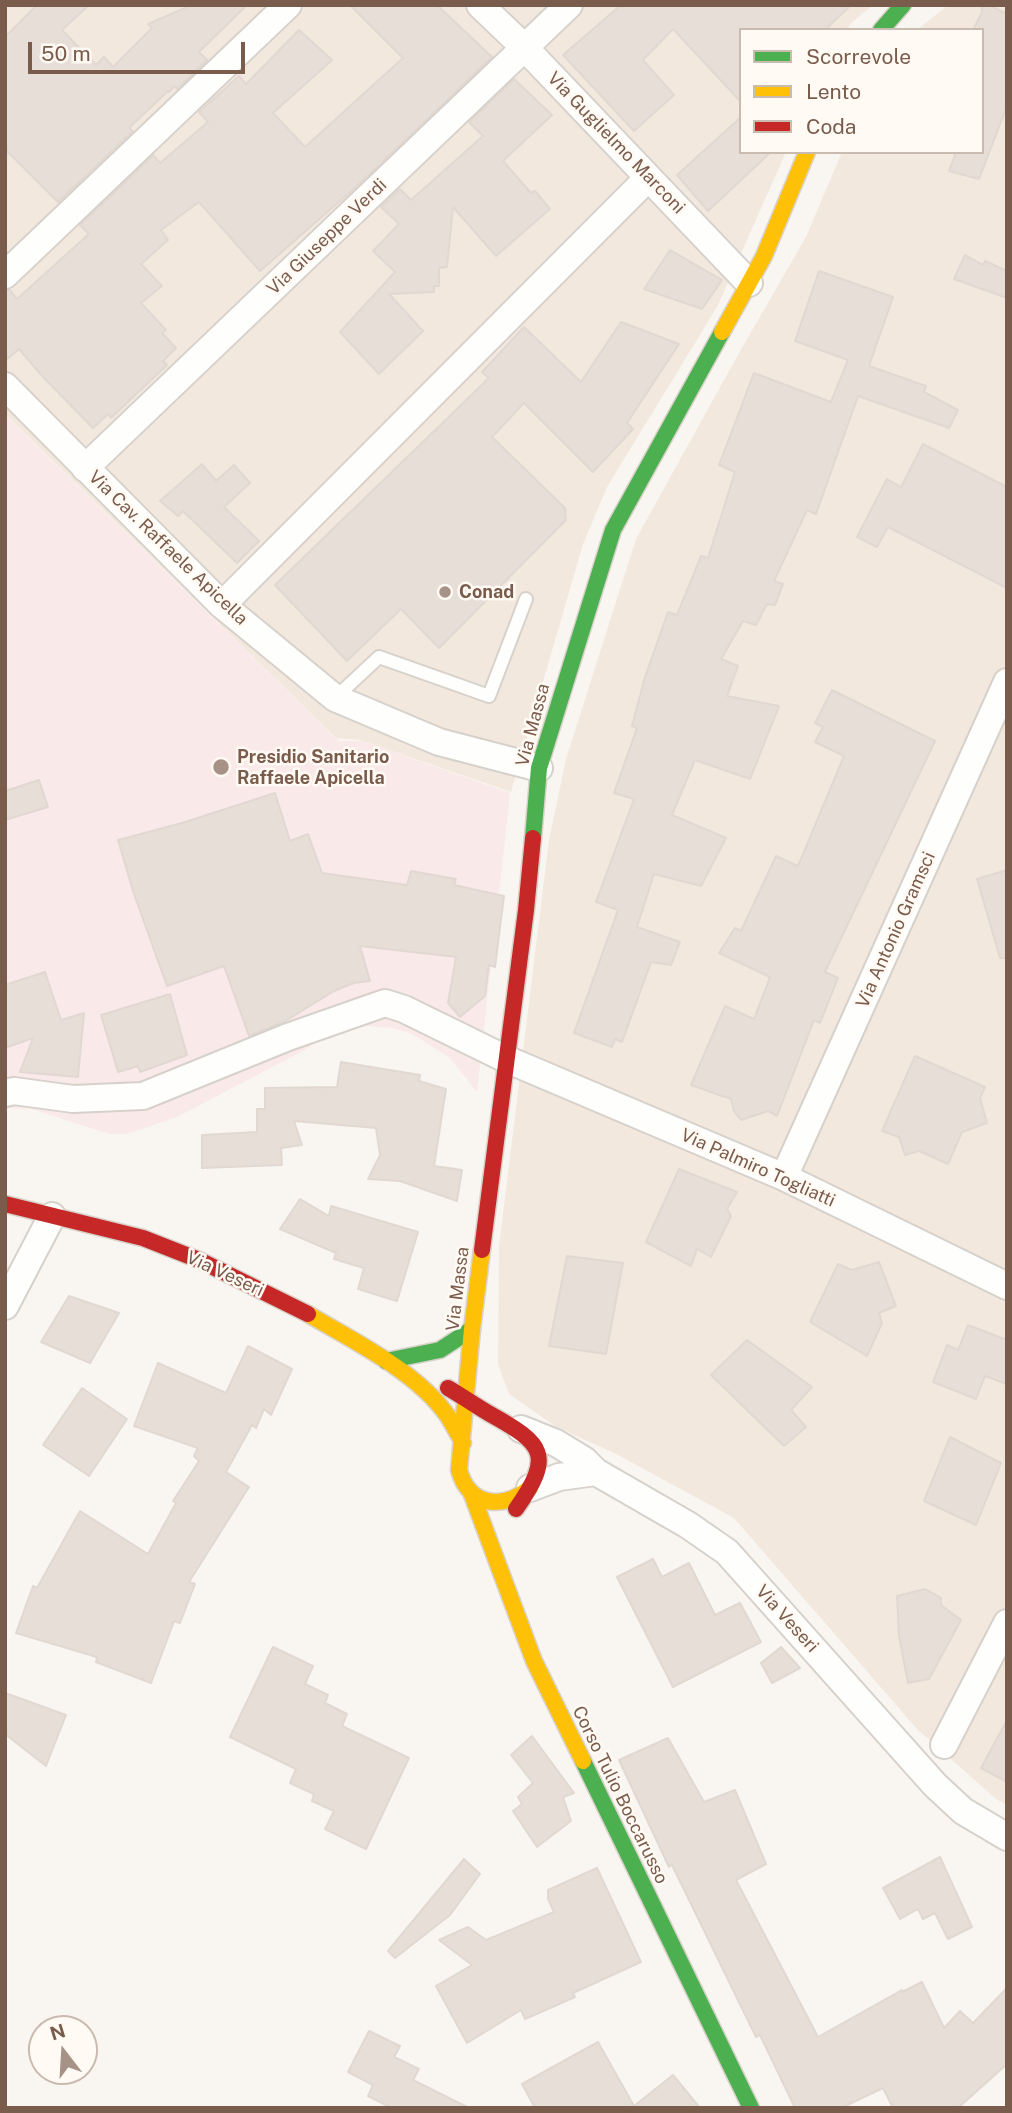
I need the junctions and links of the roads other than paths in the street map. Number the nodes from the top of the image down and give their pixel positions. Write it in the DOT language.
graph roads {
  1 [pos="288,5"];
  2 [pos="480,5"];
  3 [pos="569,5"];
  4 [pos="903,5"];
  5 [pos="883,28"];
  6 [pos="525,48"];
  7 [pos="806,154"];
  8 [pos="648,178"];
  9 [pos="5,275"];
  10 [pos="749,283"];
  11 [pos="5,386"];
  12 [pos="85,468"];
  13 [pos="526,599"];
  14 [pos="222,604"];
  15 [pos="1007,682"];
  16 [pos="335,698"];
  17 [pos="539,768"];
  18 [pos="506,1059"];
  19 [pos="5,1093"];
  20 [pos="784,1177"];
  21 [pos="5,1204"];
  22 [pos="52,1216"];
  23 [pos="1007,1286"];
  24 [pos="5,1306"];
  25 [pos="472,1329"];
  26 [pos="386,1362"];
  27 [pos="467,1401"];
  28 [pos="513,1425"];
  29 [pos="463,1443"];
  30 [pos="596,1472"];
  31 [pos="530,1488"];
  32 [pos="471,1492"];
  33 [pos="496,1563"];
  34 [pos="1005,1632"];
  35 [pos="944,1745"];
  36 [pos="1007,1837"];
  37 [pos="751,2108"];
  1 -- 9 [label="street"];
  2 -- 6 [label="street, Via Guglielmo Marconi"];
  3 -- 6 [label="street, Via Giuseppe Verdi"];
  4 -- 5 [label="street"];
  6 -- 8 [label="street, Via Guglielmo Marconi"];
  6 -- 12 [label="street, Via Giuseppe Verdi"];
  7 -- 10 [label="street, Via Massa"];
  8 -- 10 [label="street, Via Guglielmo Marconi"];
  8 -- 14 [label="street"];
  10 -- 17 [label="street, Via Massa"];
  11 -- 12 [label="street, Via Cav. Raffaele Apicella"];
  12 -- 14 [label="street, Via Cav. Raffaele Apicella"];
  13 -- 16 [label="lane"];
  14 -- 16 [label="street, Via Cav. Raffaele Apicella"];
  15 -- 20 [label="street, Via Antonio Gramsci"];
  16 -- 17 [label="street, Via Cav. Raffaele Apicella"];
  17 -- 18 [label="street, Via Massa"];
  18 -- 19 [label="street, Via Palmiro Togliatti"];
  18 -- 20 [label="street, Via Palmiro Togliatti"];
  18 -- 25 [label="street, Via Massa"];
  20 -- 23 [label="street, Via Palmiro Togliatti"];
  21 -- 22 [label="street, Via Veseri"];
  22 -- 24 [label="street"];
  22 -- 26 [label="street, Via Veseri"];
  25 -- 26 [label="street"];
  25 -- 27 [label="street, Via Massa"];
  26 -- 27 [label="street, Via Veseri"];
  26 -- 29 [label="street, Via Veseri"];
  27 -- 28 [label="street, Via Veseri"];
  27 -- 29 [label="street, Via Massa"];
  28 -- 29 [label="street"];
  28 -- 30 [label="street, Via Veseri"];
  28 -- 31 [label="street"];
  29 -- 32 [label="street"];
  30 -- 31 [label="street"];
  30 -- 36 [label="street, Via Veseri"];
  31 -- 32 [label="street"];
  31 -- 33 [label="street"];
  32 -- 33 [label="street, Corso Tulio Boccarusso"];
  33 -- 37 [label="street, Corso Tulio Boccarusso"];
  34 -- 35 [label="street"];
}
